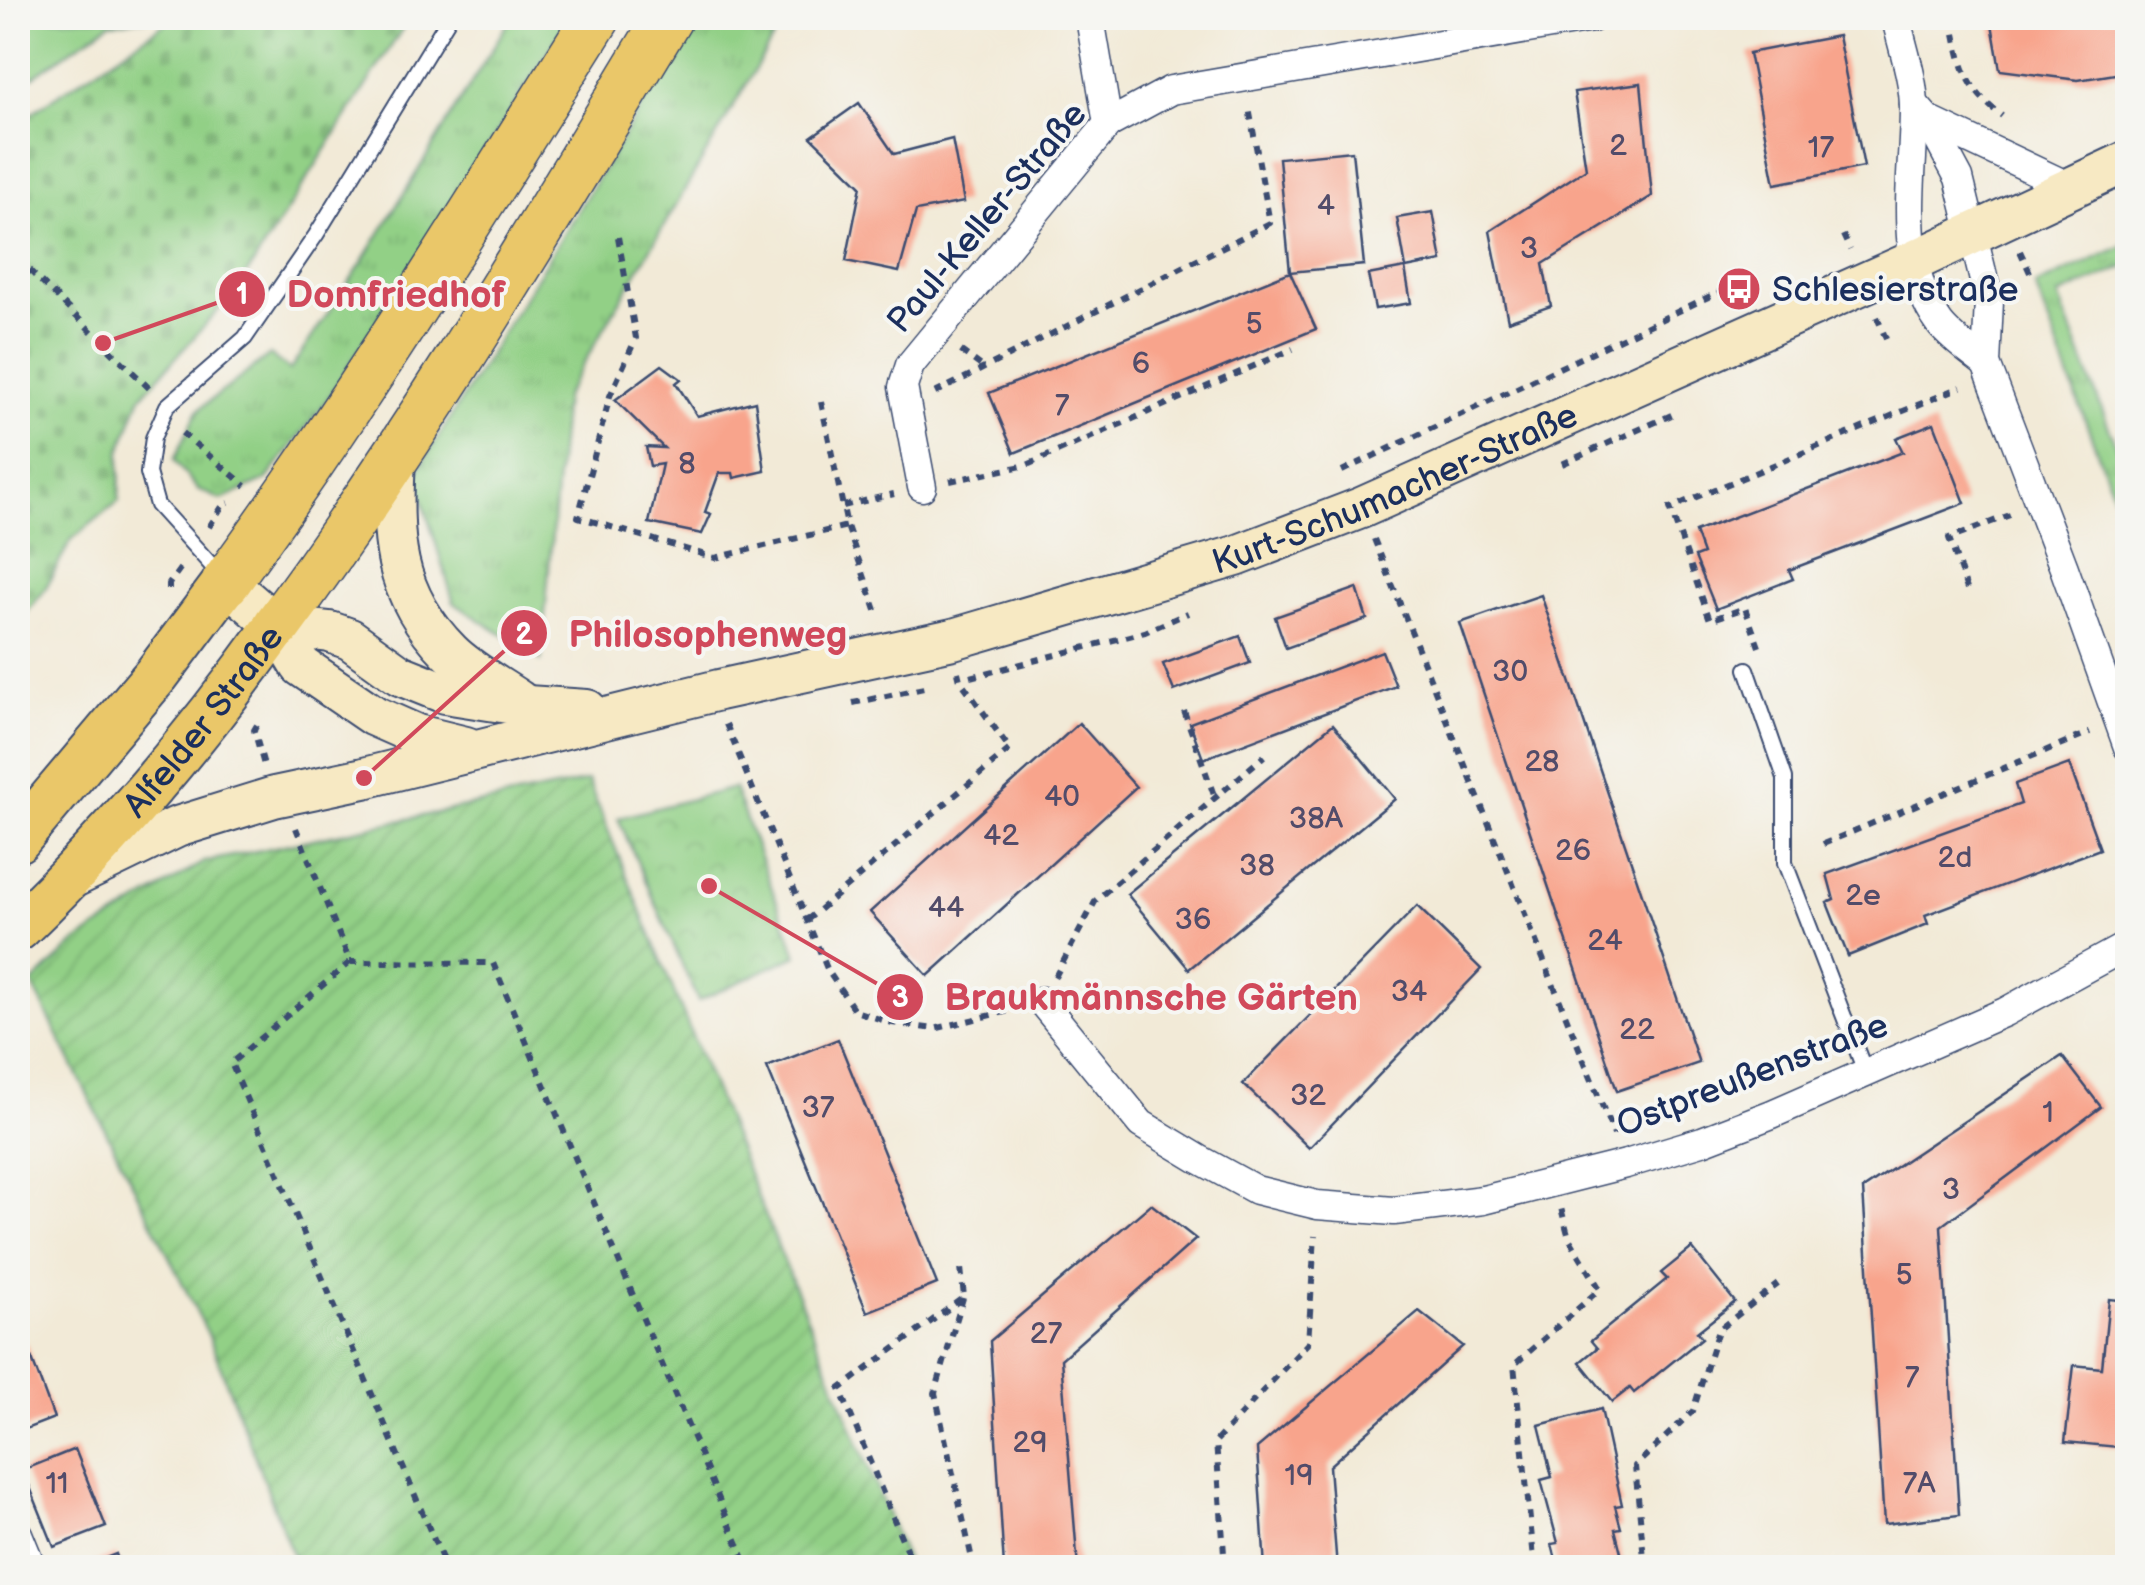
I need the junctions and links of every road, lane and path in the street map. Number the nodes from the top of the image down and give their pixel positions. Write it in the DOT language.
graph roads {
  1 [pos="449,18"];
  2 [pos="596,18"];
  3 [pos="668,18"];
  4 [pos="1090,18"];
  5 [pos="1592,18"];
  6 [pos="1896,18"];
  7 [pos="1952,18"];
  8 [pos="1244,77"];
  9 [pos="1921,112"];
  10 [pos="1108,124"];
  11 [pos="2010,124"];
  12 [pos="2128,160"];
  13 [pos="2072,188"];
  14 [pos="1972,234"];
  15 [pos="618,237"];
  16 [pos="18,258"];
  17 [pos="1914,261"];
  18 [pos="1761,272"];
  19 [pos="1293,349"];
  20 [pos="1988,370"];
  21 [pos="820,402"];
  22 [pos="167,406"];
  23 [pos="907,407"];
  24 [pos="395,458"];
  25 [pos="1339,472"];
  26 [pos="922,487"];
  27 [pos="253,492"];
  28 [pos="2039,504"];
  29 [pos="843,506"];
  30 [pos="847,526"];
  31 [pos="1373,536"];
  32 [pos="226,582"];
  33 [pos="1967,589"];
  34 [pos="895,612"];
  35 [pos="878,616"];
  36 [pos="859,621"];
  37 [pos="277,626"];
  38 [pos="952,639"];
  39 [pos="1764,662"];
  40 [pos="1747,669"];
  41 [pos="719,690"];
  42 [pos="527,706"];
  43 [pos="1184,711"];
  44 [pos="626,712"];
  45 [pos="2118,720"];
  46 [pos="2128,747"];
  47 [pos="475,749"];
  48 [pos="1264,756"];
  49 [pos="1215,798"];
  50 [pos="293,821"];
  51 [pos="18,838"];
  52 [pos="1823,844"];
  53 [pos="68,880"];
  54 [pos="807,920"];
  55 [pos="18,928"];
  56 [pos="2128,945"];
  57 [pos="350,962"];
  58 [pos="1042,1001"];
  59 [pos="1866,1074"];
  60 [pos="1626,1164"];
  61 [pos="1553,1181"];
  62 [pos="1318,1206"];
  63 [pos="960,1268"];
  64 [pos="1778,1284"];
  65 [pos="964,1297"];
  66 [pos="18,1534"];
  67 [pos="32,1568"];
  68 [pos="446,1568"];
  69 [pos="748,1568"];
  70 [pos="914,1568"];
  71 [pos="974,1568"];
  72 [pos="1225,1568"];
  73 [pos="1536,1568"];
  74 [pos="1645,1568"];
  1 -- 22 [label="lane"];
  2 -- 32 [label="highway"];
  3 -- 24 [label="highway"];
  4 -- 10 [label="street"];
  5 -- 8 [label="street, Paul-Keller-Straße"];
  6 -- 9 [label="street"];
  7 -- 11 [label="path"];
  8 -- 10 [label="street, Paul-Keller-Straße"];
  8 -- 23 [label="path"];
  9 -- 13 [label="street"];
  9 -- 14 [label="street"];
  9 -- 17 [label="street"];
  10 -- 23 [label="street, Paul-Keller-Straße"];
  12 -- 13 [label="main road, Kurt-Schumacher-Straße"];
  13 -- 14 [label="main road, Kurt-Schumacher-Straße"];
  14 -- 17 [label="main road, Kurt-Schumacher-Straße"];
  14 -- 20 [label="street"];
  15 -- 30 [label="path"];
  16 -- 22 [label="path"];
  17 -- 20 [label="street"];
  17 -- 38 [label="main road, Kurt-Schumacher-Straße"];
  18 -- 25 [label="path"];
  19 -- 26 [label="path"];
  20 -- 28 [label="street"];
  20 -- 39 [label="path"];
  21 -- 29 [label="path"];
  22 -- 27 [label="path"];
  22 -- 32 [label="lane"];
  23 -- 26 [label="street, Paul-Keller-Straße"];
  24 -- 37 [label="highway"];
  24 -- 42 [label="main road"];
  26 -- 29 [label="path"];
  28 -- 33 [label="path"];
  28 -- 45 [label="street"];
  29 -- 30 [label="path"];
  30 -- 35 [label="path"];
  31 -- 60 [label="path"];
  32 -- 37 [label="main road, Alfelder Straße"];
  32 -- 51 [label="main road, Alfelder Straße"];
  34 -- 35 [label="path"];
  35 -- 36 [label="path"];
  37 -- 42 [label="main road, Kurt-Schumacher-Straße"];
  37 -- 47 [label="main road, Kurt-Schumacher-Straße"];
  37 -- 53 [label="main road, Alfelder Straße"];
  38 -- 41 [label="main road, Kurt-Schumacher-Straße"];
  38 -- 54 [label="path"];
  40 -- 59 [label="lane"];
  41 -- 44 [label="main road, Kurt-Schumacher-Straße"];
  41 -- 54 [label="path"];
  42 -- 44 [label="main road, Kurt-Schumacher-Straße"];
  43 -- 49 [label="path"];
  44 -- 47 [label="main road, Kurt-Schumacher-Straße"];
  45 -- 46 [label="street"];
  45 -- 52 [label="path"];
  47 -- 53 [label="main road"];
  48 -- 49 [label="path"];
  49 -- 58 [label="path"];
  50 -- 57 [label="path"];
  53 -- 55 [label="main road, Alfelder Straße"];
  54 -- 58 [label="path"];
  56 -- 59 [label="street, Ostpreußenstraße"];
  57 -- 68 [label="path"];
  57 -- 69 [label="path"];
  58 -- 62 [label="street, Ostpreußenstraße"];
  59 -- 60 [label="street, Ostpreußenstraße"];
  60 -- 61 [label="street, Ostpreußenstraße"];
  61 -- 62 [label="street, Ostpreußenstraße"];
  61 -- 73 [label="path"];
  62 -- 72 [label="path"];
  63 -- 65 [label="path"];
  64 -- 74 [label="path"];
  65 -- 70 [label="path"];
  65 -- 71 [label="path"];
  66 -- 67 [label="street"];
}
